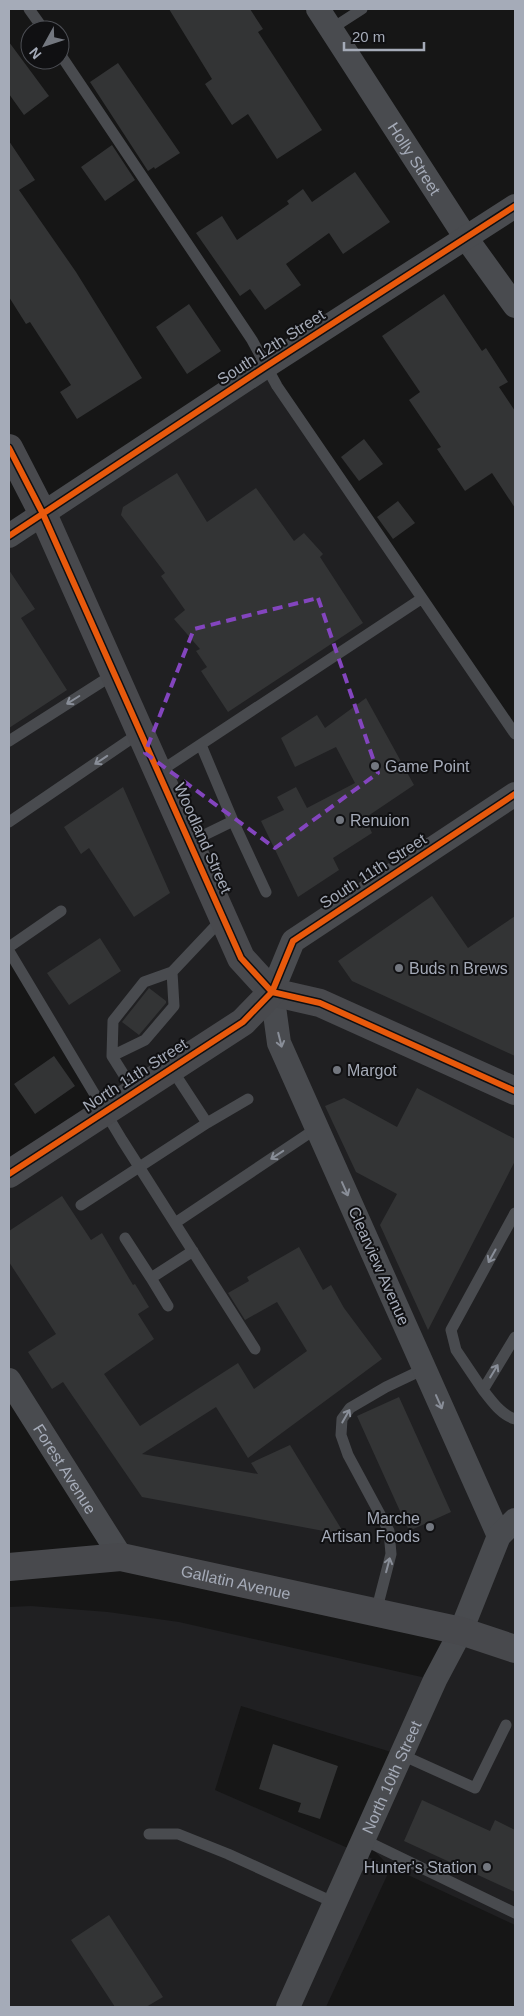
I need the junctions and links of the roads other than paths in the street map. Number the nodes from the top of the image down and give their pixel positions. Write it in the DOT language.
graph roads {
  1 [pos="29,9"];
  2 [pos="318,9"];
  3 [pos="362,9"];
  4 [pos="37,20"];
  5 [pos="331,29"];
  6 [pos="70,69"];
  7 [pos="515,206"];
  8 [pos="466,238"];
  9 [pos="515,306"];
  10 [pos="265,367"];
  11 [pos="9,448"];
  12 [pos="42,514"];
  13 [pos="9,536"];
  14 [pos="421,599"];
  15 [pos="114,674"];
  16 [pos="141,732"];
  17 [pos="515,734"];
  18 [pos="9,741"];
  19 [pos="202,744"];
  20 [pos="159,772"];
  21 [pos="515,794"];
  22 [pos="9,822"];
  23 [pos="233,822"];
  24 [pos="190,842"];
  25 [pos="266,892"];
  26 [pos="61,911"];
  27 [pos="223,918"];
  28 [pos="9,947"];
  29 [pos="9,951"];
  30 [pos="172,972"];
  31 [pos="272,992"];
  32 [pos="112,1056"];
  33 [pos="171,1068"];
  34 [pos="134,1091"];
  35 [pos="515,1091"];
  36 [pos="248,1099"];
  37 [pos="105,1110"];
  38 [pos="206,1123"];
  39 [pos="318,1128"];
  40 [pos="140,1167"];
  41 [pos="9,1174"];
  42 [pos="80,1205"];
  43 [pos="515,1213"];
  44 [pos="175,1223"];
  45 [pos="125,1238"];
  46 [pos="193,1251"];
  47 [pos="151,1278"];
  48 [pos="168,1306"];
  49 [pos="515,1336"];
  50 [pos="255,1349"];
  51 [pos="424,1369"];
  52 [pos="9,1380"];
  53 [pos="483,1390"];
  54 [pos="515,1419"];
  55 [pos="507,1528"];
  56 [pos="121,1556"];
  57 [pos="9,1567"];
  58 [pos="376,1612"];
  59 [pos="461,1631"];
  60 [pos="515,1649"];
  61 [pos="506,1725"];
  62 [pos="402,1755"];
  63 [pos="148,1834"];
  64 [pos="364,1840"];
  65 [pos="335,1902"];
  66 [pos="515,1913"];
  67 [pos="288,2007"];
  1 -- 4 [label="lane"];
  2 -- 5 [label="street, Holly Street"];
  3 -- 5 [label="lane"];
  5 -- 8 [label="street, Holly Street"];
  6 -- 10 [label="lane"];
  7 -- 8 [label="street, South 12th Street"];
  8 -- 9 [label="street, Holly Street"];
  8 -- 10 [label="street, South 12th Street"];
  10 -- 12 [label="street, South 12th Street"];
  10 -- 14 [label="lane"];
  11 -- 12 [label="street, Woodland Street"];
  12 -- 13 [label="street, South 12th Street"];
  12 -- 15 [label="street, Woodland Street"];
  14 -- 17 [label="lane"];
  14 -- 19 [label="lane"];
  15 -- 16 [label="street, Woodland Street"];
  15 -- 18 [label="lane, one-way"];
  16 -- 20 [label="street, Woodland Street"];
  16 -- 22 [label="lane, one-way"];
  19 -- 20 [label="lane"];
  19 -- 23 [label="lane"];
  20 -- 24 [label="street, Woodland Street"];
  21 -- 31 [label="street, South 11th Street"];
  23 -- 24 [label="lane"];
  23 -- 25 [label="lane"];
  24 -- 27 [label="street, Woodland Street"];
  26 -- 28 [label="lane"];
  27 -- 30 [label="lane"];
  27 -- 31 [label="street, Woodland Street"];
  29 -- 37 [label="lane"];
  30 -- 32 [label="lane"];
  30 -- 32 [label="lane"];
  31 -- 33 [label="street, North 11th Street"];
  31 -- 35 [label="street"];
  31 -- 39 [label="street, Clearview Avenue, one-way"];
  32 -- 34 [label="lane"];
  33 -- 34 [label="street, North 11th Street"];
  33 -- 38 [label="lane"];
  34 -- 37 [label="street, North 11th Street"];
  36 -- 38 [label="lane"];
  37 -- 40 [label="lane"];
  37 -- 41 [label="street, North 11th Street"];
  38 -- 40 [label="lane"];
  39 -- 44 [label="lane, one-way"];
  39 -- 51 [label="street, Clearview Avenue, one-way"];
  40 -- 42 [label="lane"];
  40 -- 44 [label="lane"];
  43 -- 53 [label="lane, one-way"];
  44 -- 46 [label="lane"];
  45 -- 47 [label="lane"];
  46 -- 47 [label="lane"];
  46 -- 50 [label="lane"];
  47 -- 48 [label="lane"];
  53 -- 49 [label="lane, one-way"];
  51 -- 55 [label="street, Clearview Avenue, one-way"];
  58 -- 51 [label="lane, one-way"];
  52 -- 56 [label="street, Forest Avenue"];
  53 -- 54 [label="lane"];
  55 -- 59 [label="street, North 10th Street"];
  56 -- 57 [label="street, Gallatin Avenue"];
  56 -- 58 [label="street, Gallatin Avenue"];
  58 -- 59 [label="street, Gallatin Avenue"];
  59 -- 60 [label="street, Gallatin Avenue"];
  59 -- 62 [label="street, North 10th Street"];
  61 -- 62 [label="lane"];
  62 -- 64 [label="street, North 10th Street"];
  63 -- 65 [label="lane"];
  64 -- 65 [label="street, North 10th Street"];
  64 -- 66 [label="lane"];
  65 -- 67 [label="street, North 10th Street"];
}
